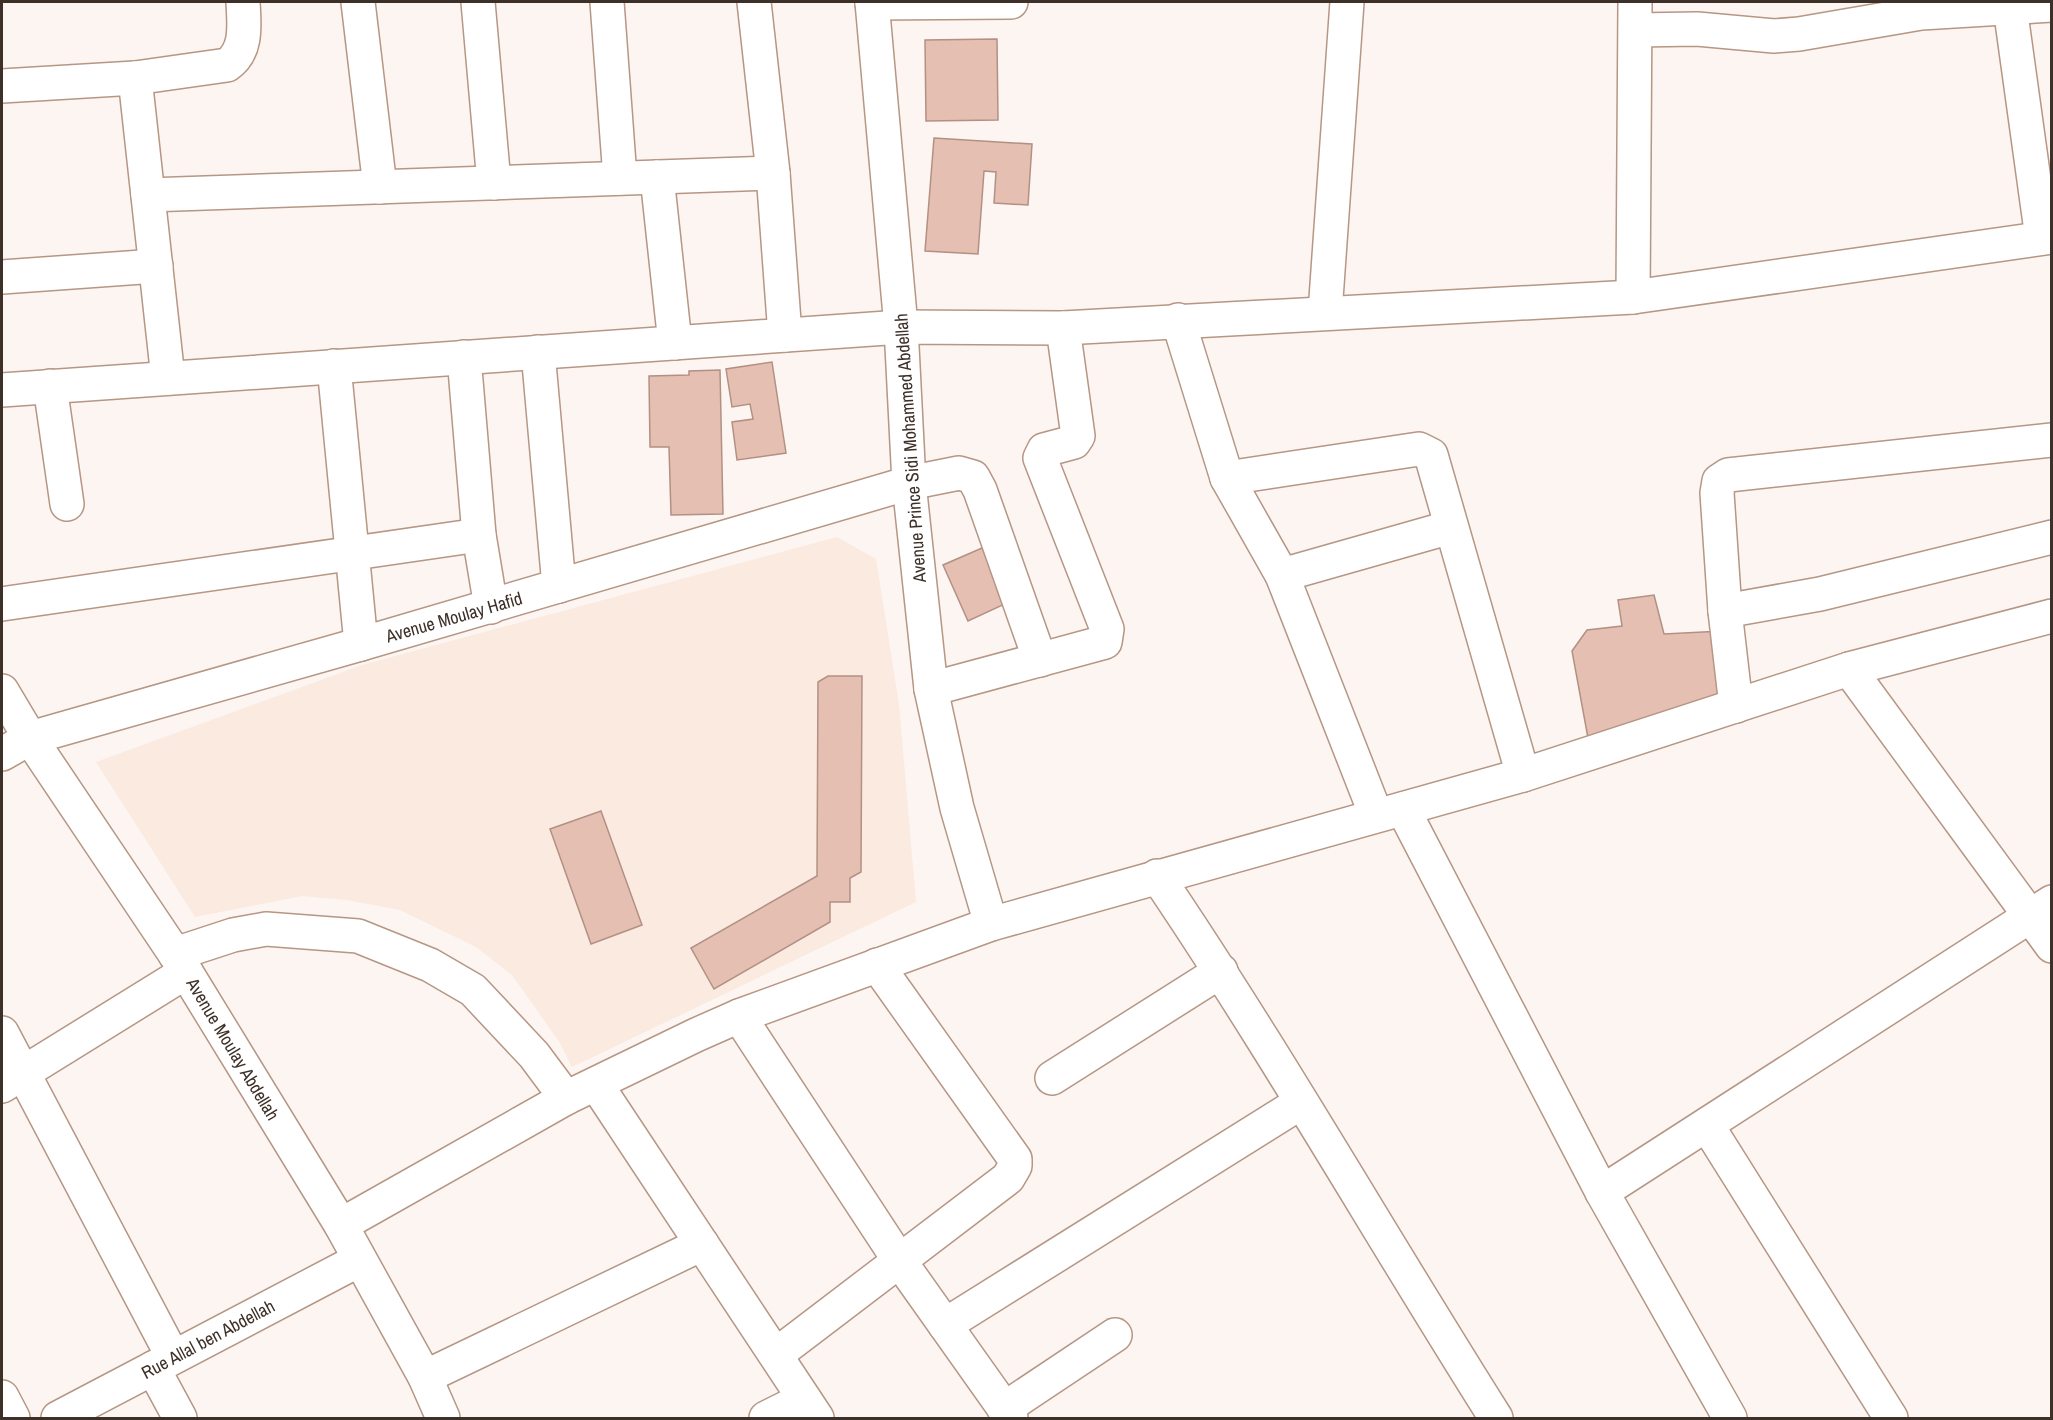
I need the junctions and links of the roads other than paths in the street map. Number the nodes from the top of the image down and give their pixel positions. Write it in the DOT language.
graph roads {
  1 [pos="243,2"];
  2 [pos="358,2"];
  3 [pos="478,2"];
  4 [pos="607,2"];
  5 [pos="754,2"];
  6 [pos="872,2"];
  7 [pos="1011,2"];
  8 [pos="1347,2"];
  9 [pos="2049,4"];
  10 [pos="1920,7"];
  11 [pos="2010,7"];
  12 [pos="1635,16"];
  13 [pos="135,78"];
  14 [pos="2,86"];
  15 [pos="773,173"];
  16 [pos="657,177"];
  17 [pos="620,178"];
  18 [pos="494,183"];
  19 [pos="380,187"];
  20 [pos="148,195"];
  21 [pos="2047,238"];
  22 [pos="156,266"];
  23 [pos="2,277"];
  24 [pos="1633,297"];
  25 [pos="1325,313"];
  26 [pos="1178,320"];
  27 [pos="902,327"];
  28 [pos="1063,328"];
  29 [pos="785,335"];
  30 [pos="675,343"];
  31 [pos="538,352"];
  32 [pos="464,357"];
  33 [pos="334,366"];
  34 [pos="168,378"];
  35 [pos="50,386"];
  36 [pos="2,390"];
  37 [pos="2052,440"];
  38 [pos="1227,478"];
  39 [pos="909,483"];
  40 [pos="67,504"];
  41 [pos="1450,527"];
  42 [pos="479,535"];
  43 [pos="2052,537"];
  44 [pos="351,554"];
  45 [pos="1282,575"];
  46 [pos="559,586"];
  47 [pos="2,604"];
  48 [pos="491,607"];
  49 [pos="1725,611"];
  50 [pos="2052,616"];
  51 [pos="361,644"];
  52 [pos="1040,660"];
  53 [pos="1849,669"];
  54 [pos="931,688"];
  55 [pos="2,691"];
  56 [pos="1736,706"];
  57 [pos="30,738"];
  58 [pos="2,754"];
  59 [pos="1523,775"];
  60 [pos="1389,812"];
  61 [pos="1157,876"];
  62 [pos="2040,910"];
  63 [pos="991,924"];
  64 [pos="2052,946"];
  65 [pos="181,963"];
  66 [pos="877,965"];
  67 [pos="1221,971"];
  68 [pos="739,1016"];
  69 [pos="2,1033"];
  70 [pos="1052,1078"];
  71 [pos="12,1080"];
  72 [pos="596,1084"];
  73 [pos="566,1098"];
  74 [pos="1300,1103"];
  75 [pos="1707,1125"];
  76 [pos="1602,1192"];
  77 [pos="340,1225"];
  78 [pos="702,1244"];
  79 [pos="358,1260"];
  80 [pos="899,1260"];
  81 [pos="945,1324"];
  82 [pos="1115,1335"];
  83 [pos="777,1354"];
  84 [pos="163,1362"];
  85 [pos="425,1377"];
  86 [pos="2,1397"];
  87 [pos="810,1409"];
  88 [pos="1008,1414"];
  89 [pos="13,1419"];
  90 [pos="57,1419"];
  91 [pos="180,1419"];
  92 [pos="443,1419"];
  93 [pos="766,1419"];
  94 [pos="1496,1419"];
  95 [pos="1730,1419"];
  96 [pos="1891,1419"];
  1 -- 13 [label="street"];
  2 -- 19 [label="street"];
  3 -- 18 [label="street"];
  4 -- 17 [label="street"];
  5 -- 15 [label="street"];
  6 -- 7 [label="street"];
  6 -- 27 [label="street, Avenue Prince Sidi Mohammed Abdellah"];
  8 -- 25 [label="street"];
  9 -- 11 [label="street"];
  10 -- 11 [label="street"];
  10 -- 12 [label="street"];
  11 -- 21 [label="street"];
  12 -- 24 [label="street"];
  13 -- 14 [label="street"];
  13 -- 20 [label="street"];
  15 -- 16 [label="street"];
  15 -- 29 [label="street"];
  16 -- 17 [label="street"];
  16 -- 30 [label="street"];
  17 -- 18 [label="street"];
  18 -- 19 [label="street"];
  19 -- 20 [label="street"];
  20 -- 22 [label="street"];
  21 -- 24 [label="street"];
  22 -- 23 [label="street"];
  22 -- 34 [label="street"];
  24 -- 25 [label="street"];
  25 -- 26 [label="street"];
  26 -- 28 [label="street"];
  26 -- 38 [label="street"];
  27 -- 28 [label="street"];
  27 -- 29 [label="street"];
  27 -- 39 [label="street, Avenue Prince Sidi Mohammed Abdellah"];
  28 -- 52 [label="street"];
  29 -- 30 [label="street"];
  30 -- 31 [label="street"];
  31 -- 32 [label="street"];
  31 -- 46 [label="street"];
  32 -- 33 [label="street"];
  32 -- 42 [label="street"];
  33 -- 34 [label="street"];
  33 -- 44 [label="street"];
  34 -- 35 [label="street"];
  35 -- 36 [label="street"];
  35 -- 40 [label="street"];
  37 -- 49 [label="street"];
  38 -- 41 [label="street"];
  38 -- 45 [label="street"];
  39 -- 46 [label="street, Avenue Moulay Hafid"];
  39 -- 52 [label="street, Avenue Moulay Hafid"];
  39 -- 54 [label="street, Avenue Prince Sidi Mohammed Abdellah"];
  41 -- 45 [label="street"];
  41 -- 59 [label="street"];
  42 -- 44 [label="street"];
  42 -- 48 [label="street"];
  43 -- 49 [label="street"];
  44 -- 47 [label="street"];
  44 -- 51 [label="street"];
  45 -- 60 [label="street"];
  46 -- 48 [label="street, Avenue Moulay Hafid"];
  48 -- 51 [label="street, Avenue Moulay Hafid"];
  49 -- 56 [label="street"];
  50 -- 53 [label="street"];
  51 -- 57 [label="street, Avenue Moulay Hafid"];
  52 -- 54 [label="street"];
  53 -- 56 [label="street"];
  53 -- 62 [label="street"];
  54 -- 63 [label="street, Avenue Prince Sidi Mohammed Abdellah"];
  55 -- 57 [label="street, Avenue Moulay Abdellah"];
  56 -- 59 [label="street"];
  57 -- 58 [label="street, Avenue Moulay Hafid"];
  57 -- 65 [label="street, Avenue Moulay Abdellah"];
  59 -- 60 [label="street"];
  60 -- 61 [label="street"];
  60 -- 76 [label="street"];
  61 -- 63 [label="street"];
  61 -- 67 [label="street"];
  62 -- 64 [label="street"];
  62 -- 75 [label="street"];
  63 -- 66 [label="street"];
  65 -- 71 [label="street"];
  65 -- 73 [label="street"];
  65 -- 77 [label="street, Avenue Moulay Abdellah"];
  66 -- 68 [label="street"];
  66 -- 80 [label="street"];
  67 -- 70 [label="street"];
  67 -- 74 [label="street"];
  68 -- 72 [label="street"];
  68 -- 80 [label="street"];
  69 -- 71 [label="street"];
  71 -- 84 [label="street"];
  72 -- 73 [label="street"];
  72 -- 78 [label="street"];
  73 -- 77 [label="street"];
  74 -- 81 [label="street"];
  74 -- 94 [label="street"];
  75 -- 76 [label="street"];
  75 -- 96 [label="street"];
  76 -- 95 [label="street"];
  77 -- 79 [label="street, Avenue Moulay Abdellah"];
  78 -- 83 [label="street"];
  78 -- 85 [label="street"];
  79 -- 84 [label="street, Rue Allal ben Abdellah"];
  79 -- 85 [label="street, Avenue Moulay Abdellah"];
  80 -- 81 [label="street"];
  80 -- 83 [label="street"];
  81 -- 88 [label="street"];
  82 -- 88 [label="street"];
  83 -- 87 [label="street"];
  84 -- 90 [label="street, Rue Allal ben Abdellah"];
  84 -- 91 [label="street"];
  85 -- 92 [label="street, Avenue Moulay Abdellah"];
  86 -- 89 [label="street"];
  87 -- 93 [label="street"];
}
